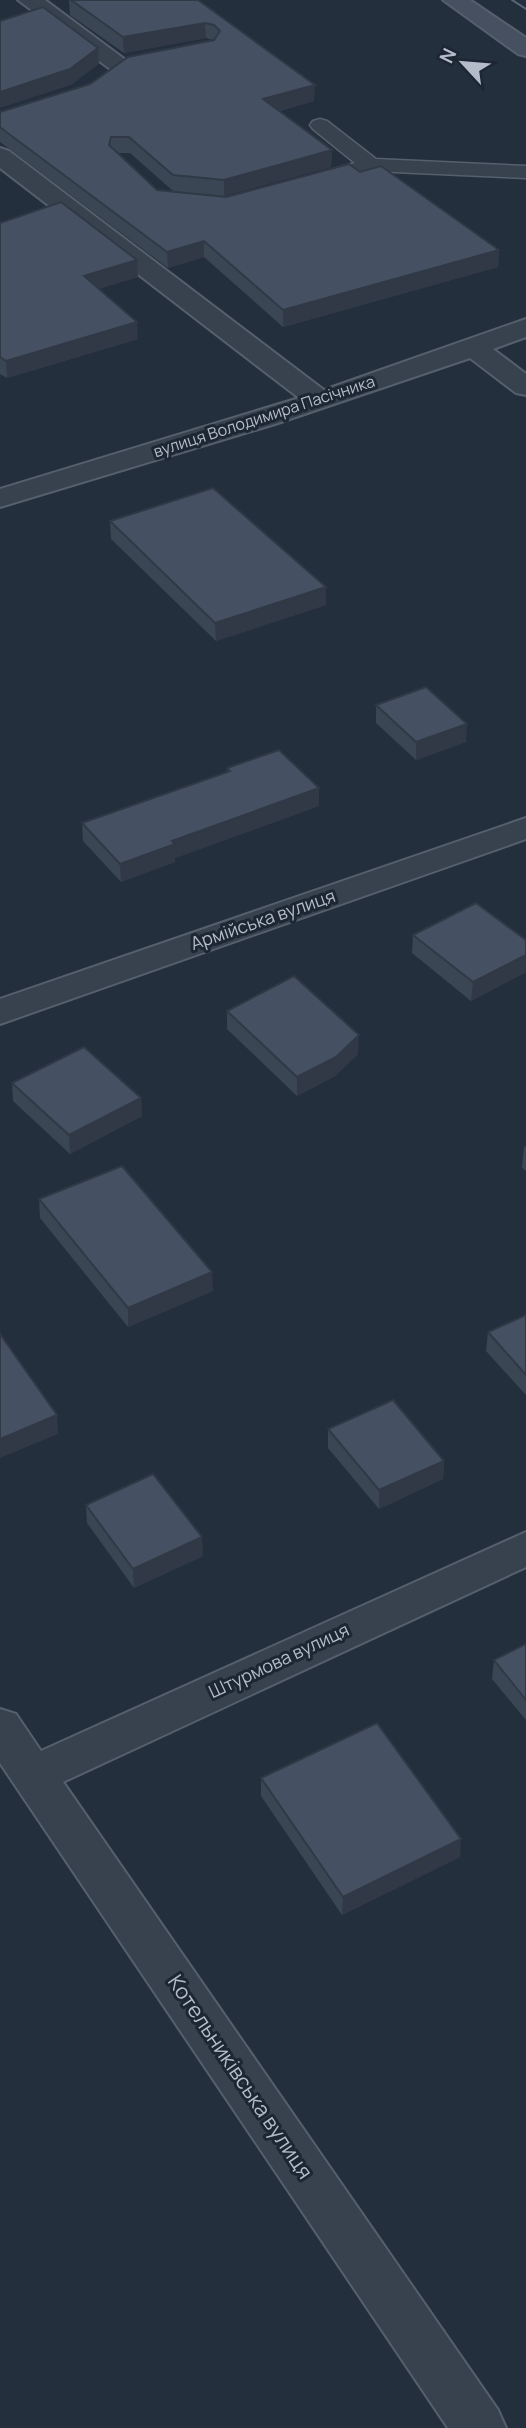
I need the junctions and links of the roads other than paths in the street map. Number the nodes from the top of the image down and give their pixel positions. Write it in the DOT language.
graph roads {
  1 [pos="30,0"];
  2 [pos="455,0"];
  3 [pos="526,49"];
  4 [pos="144,59"];
  5 [pos="320,125"];
  6 [pos="0,156"];
  7 [pos="371,165"];
  8 [pos="526,172"];
  9 [pos="291,187"];
  10 [pos="526,327"];
  11 [pos="474,348"];
  12 [pos="526,387"];
  13 [pos="319,400"];
  14 [pos="0,498"];
  15 [pos="526,828"];
  16 [pos="0,1012"];
  17 [pos="526,1548"];
  18 [pos="0,1727"];
  19 [pos="33,1775"];
  20 [pos="479,2428"];
  1 -- 4 [label="street"];
  2 -- 3 [label="main road"];
  5 -- 7 [label="lane"];
  6 -- 13 [label="street"];
  7 -- 8 [label="lane"];
  7 -- 9 [label="lane"];
  10 -- 11 [label="street, вулиця Володимира Пасічника"];
  11 -- 12 [label="street"];
  11 -- 13 [label="street, вулиця Володимира Пасічника"];
  13 -- 14 [label="street, вулиця Володимира Пасічника"];
  15 -- 16 [label="street, Армійська вулиця"];
  17 -- 19 [label="street, Штурмова вулиця"];
  18 -- 19 [label="street, Котельниківська вулиця"];
  19 -- 20 [label="street, Котельниківська вулиця"];
}
